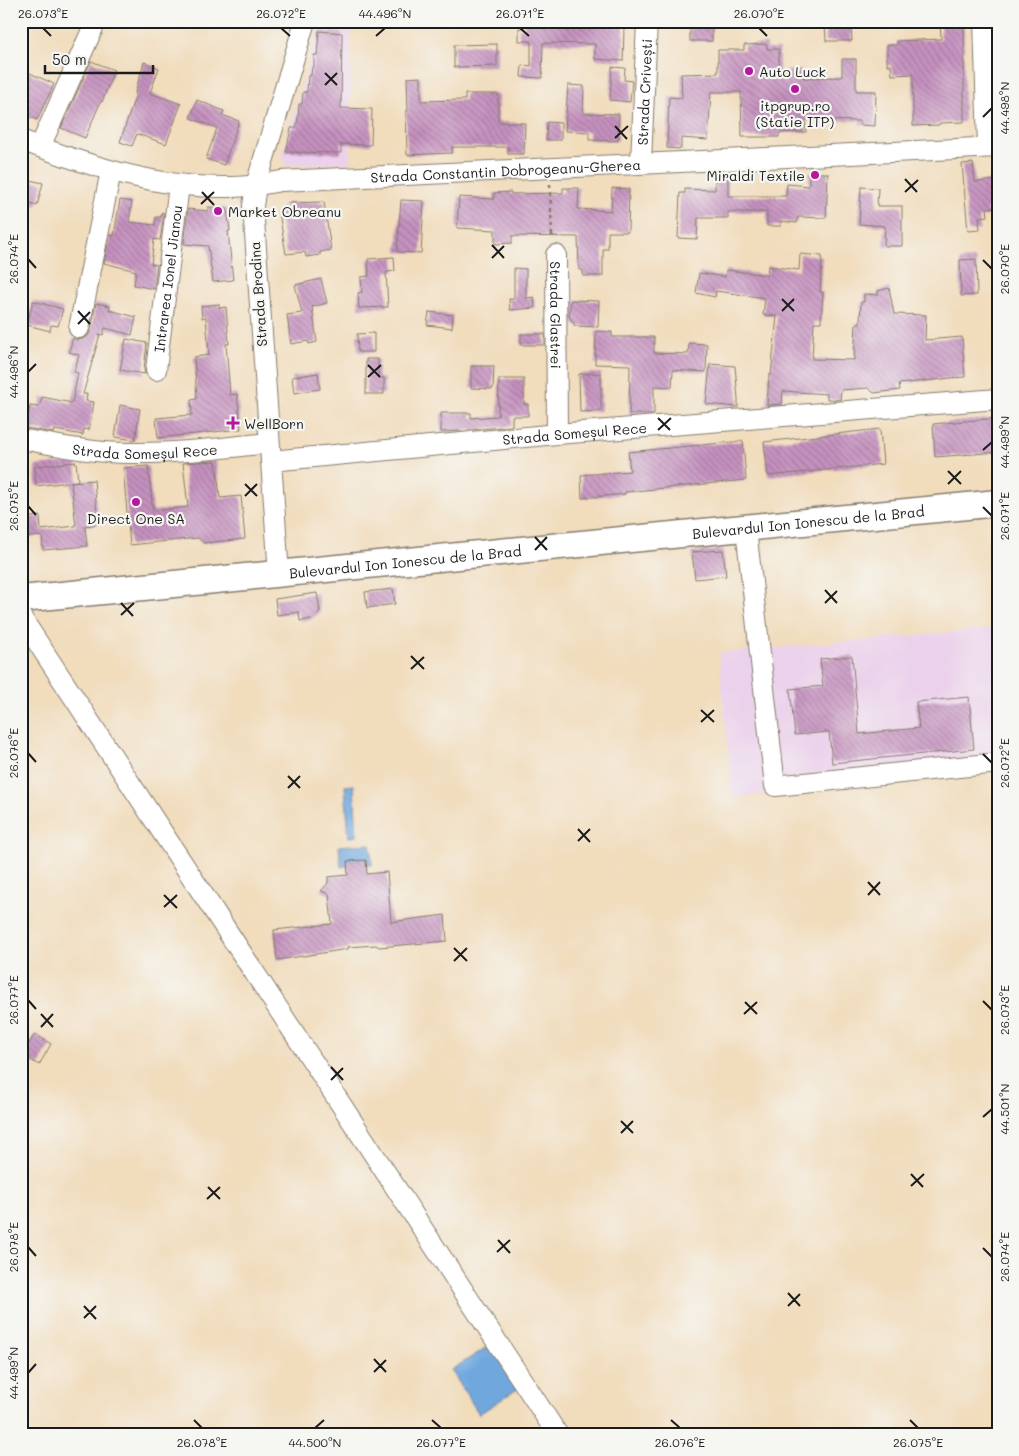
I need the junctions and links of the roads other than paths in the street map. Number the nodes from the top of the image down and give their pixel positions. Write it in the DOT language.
graph roads {
  1 [pos="96,21"];
  2 [pos="305,21"];
  3 [pos="647,21"];
  4 [pos="984,21"];
  5 [pos="21,140"];
  6 [pos="40,147"];
  7 [pos="993,147"];
  8 [pos="641,163"];
  9 [pos="111,171"];
  10 [pos="180,185"];
  11 [pos="256,185"];
  12 [pos="556,256"];
  13 [pos="79,328"];
  14 [pos="156,370"];
  15 [pos="998,399"];
  16 [pos="557,434"];
  17 [pos="21,439"];
  18 [pos="270,452"];
  19 [pos="998,503"];
  20 [pos="746,528"];
  21 [pos="279,574"];
  22 [pos="21,599"];
  23 [pos="21,617"];
  24 [pos="998,763"];
  25 [pos="558,1435"];
  1 -- 6 [label="street"];
  2 -- 11 [label="street, Strada Brodina"];
  3 -- 8 [label="street, Strada Crivești"];
  4 -- 7 [label="street"];
  5 -- 6 [label="street, Strada Constantin Dobrogeanu-Gherea"];
  6 -- 9 [label="street, Strada Constantin Dobrogeanu-Gherea"];
  7 -- 8 [label="street, Strada Constantin Dobrogeanu-Gherea"];
  8 -- 11 [label="street, Strada Constantin Dobrogeanu-Gherea"];
  9 -- 10 [label="street, Strada Constantin Dobrogeanu-Gherea"];
  9 -- 13 [label="street"];
  10 -- 11 [label="street, Strada Constantin Dobrogeanu-Gherea"];
  10 -- 14 [label="street, Intrarea Ionel Jianou"];
  11 -- 18 [label="street, Strada Brodina"];
  12 -- 16 [label="street, Strada Glastrei"];
  15 -- 16 [label="street, Strada Someșul Rece"];
  16 -- 18 [label="street, Strada Someșul Rece"];
  17 -- 18 [label="street, Strada Someșul Rece"];
  18 -- 21 [label="street, Strada Brodina"];
  19 -- 20 [label="main road, Bulevardul Ion Ionescu de la Brad"];
  20 -- 21 [label="main road, Bulevardul Ion Ionescu de la Brad"];
  20 -- 24 [label="street"];
  21 -- 22 [label="main road, Bulevardul Ion Ionescu de la Brad"];
  23 -- 25 [label="street"];
}
